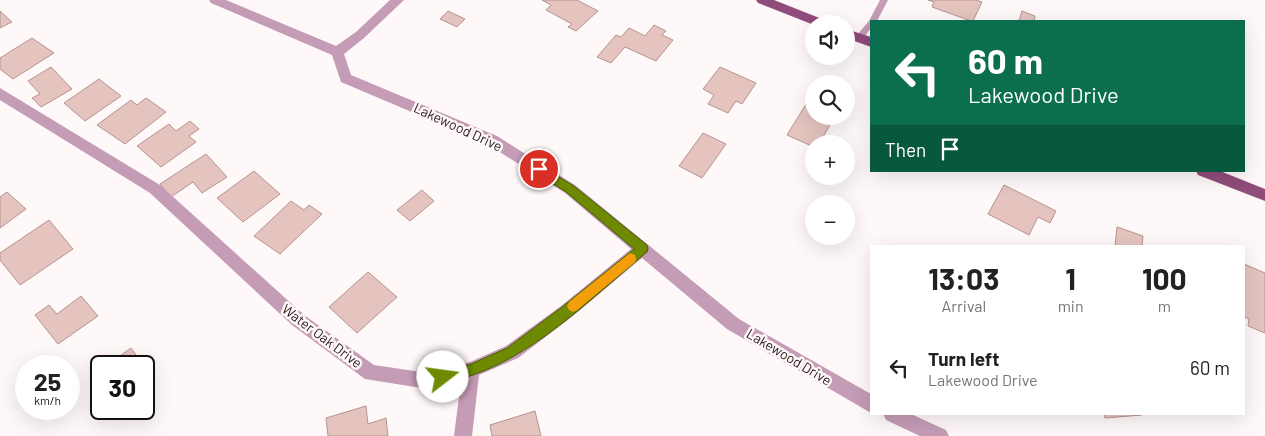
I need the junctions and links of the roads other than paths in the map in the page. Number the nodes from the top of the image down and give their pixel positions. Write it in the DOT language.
graph roads {
  1 [pos="215,0"];
  2 [pos="398,0"];
  3 [pos="763,0"];
  4 [pos="884,0"];
  5 [pos="805,17"];
  6 [pos="873,20"];
  7 [pos="870,24"];
  8 [pos="855,36"];
  9 [pos="859,38"];
  10 [pos="870,42"];
  11 [pos="336,52"];
  12 [pos="0,94"];
  13 [pos="1206,172"];
  14 [pos="1265,195"];
  15 [pos="642,249"];
  16 [pos="471,370"];
  17 [pos="870,403"];
  18 [pos="894,415"];
  19 [pos="463,436"];
  20 [pos="940,436"];
  1 -- 11 [label="street"];
  2 -- 11 [label="street"];
  3 -- 5 [label="main road"];
  4 -- 6 [label="lane"];
  7 -- 9 [label="lane"];
  8 -- 9 [label="main road"];
  9 -- 10 [label="main road"];
  11 -- 15 [label="street, Lakewood Drive"];
  12 -- 16 [label="street, Water Oak Drive"];
  13 -- 14 [label="main road"];
  15 -- 16 [label="street, Water Oak Drive"];
  15 -- 17 [label="street, Lakewood Drive"];
  16 -- 19 [label="street"];
  18 -- 20 [label="street"];
}
